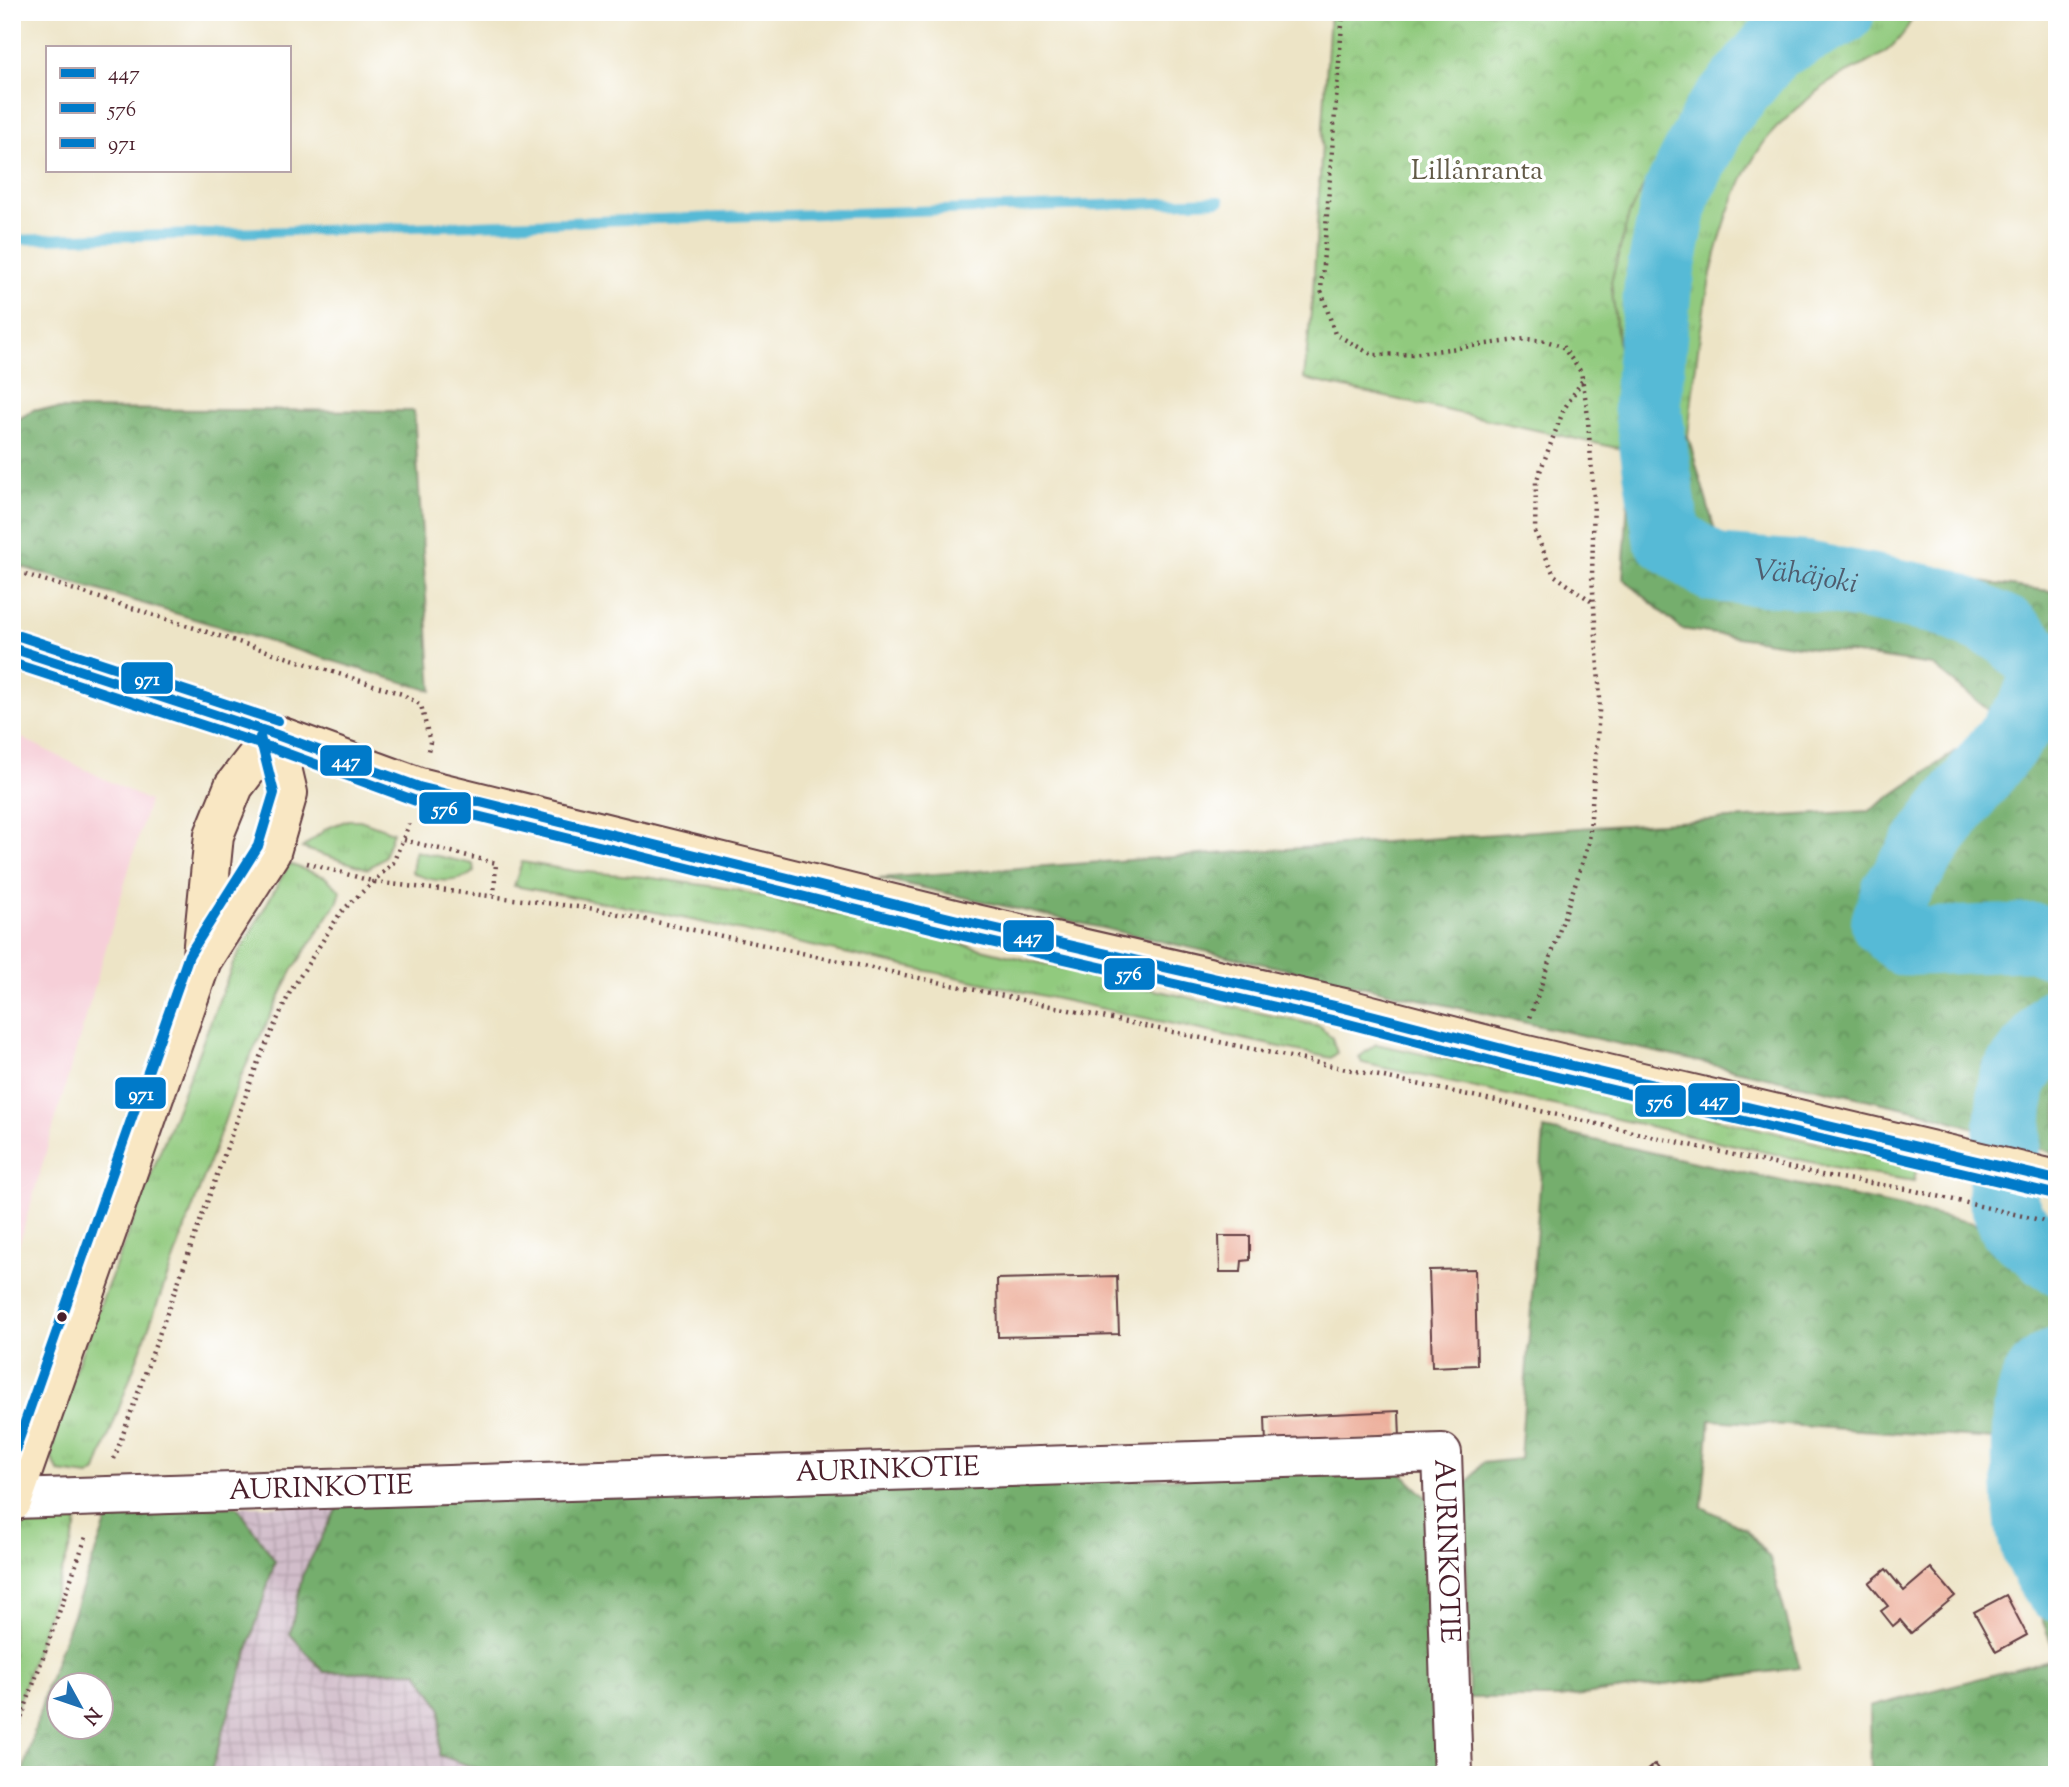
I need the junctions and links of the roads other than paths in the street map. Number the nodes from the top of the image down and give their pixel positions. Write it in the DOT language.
graph roads {
  1 [pos="12,648"];
  2 [pos="274,734"];
  3 [pos="202,960"];
  4 [pos="2057,1180"];
  5 [pos="13,1501"];
  6 [pos="1453,1775"];
  1 -- 2 [label="main road"];
  2 -- 3 [label="main road"];
  2 -- 3 [label="main road"];
  2 -- 4 [label="main road"];
  3 -- 5 [label="main road"];
  5 -- 6 [label="street, AURINKOTIE"];
}
